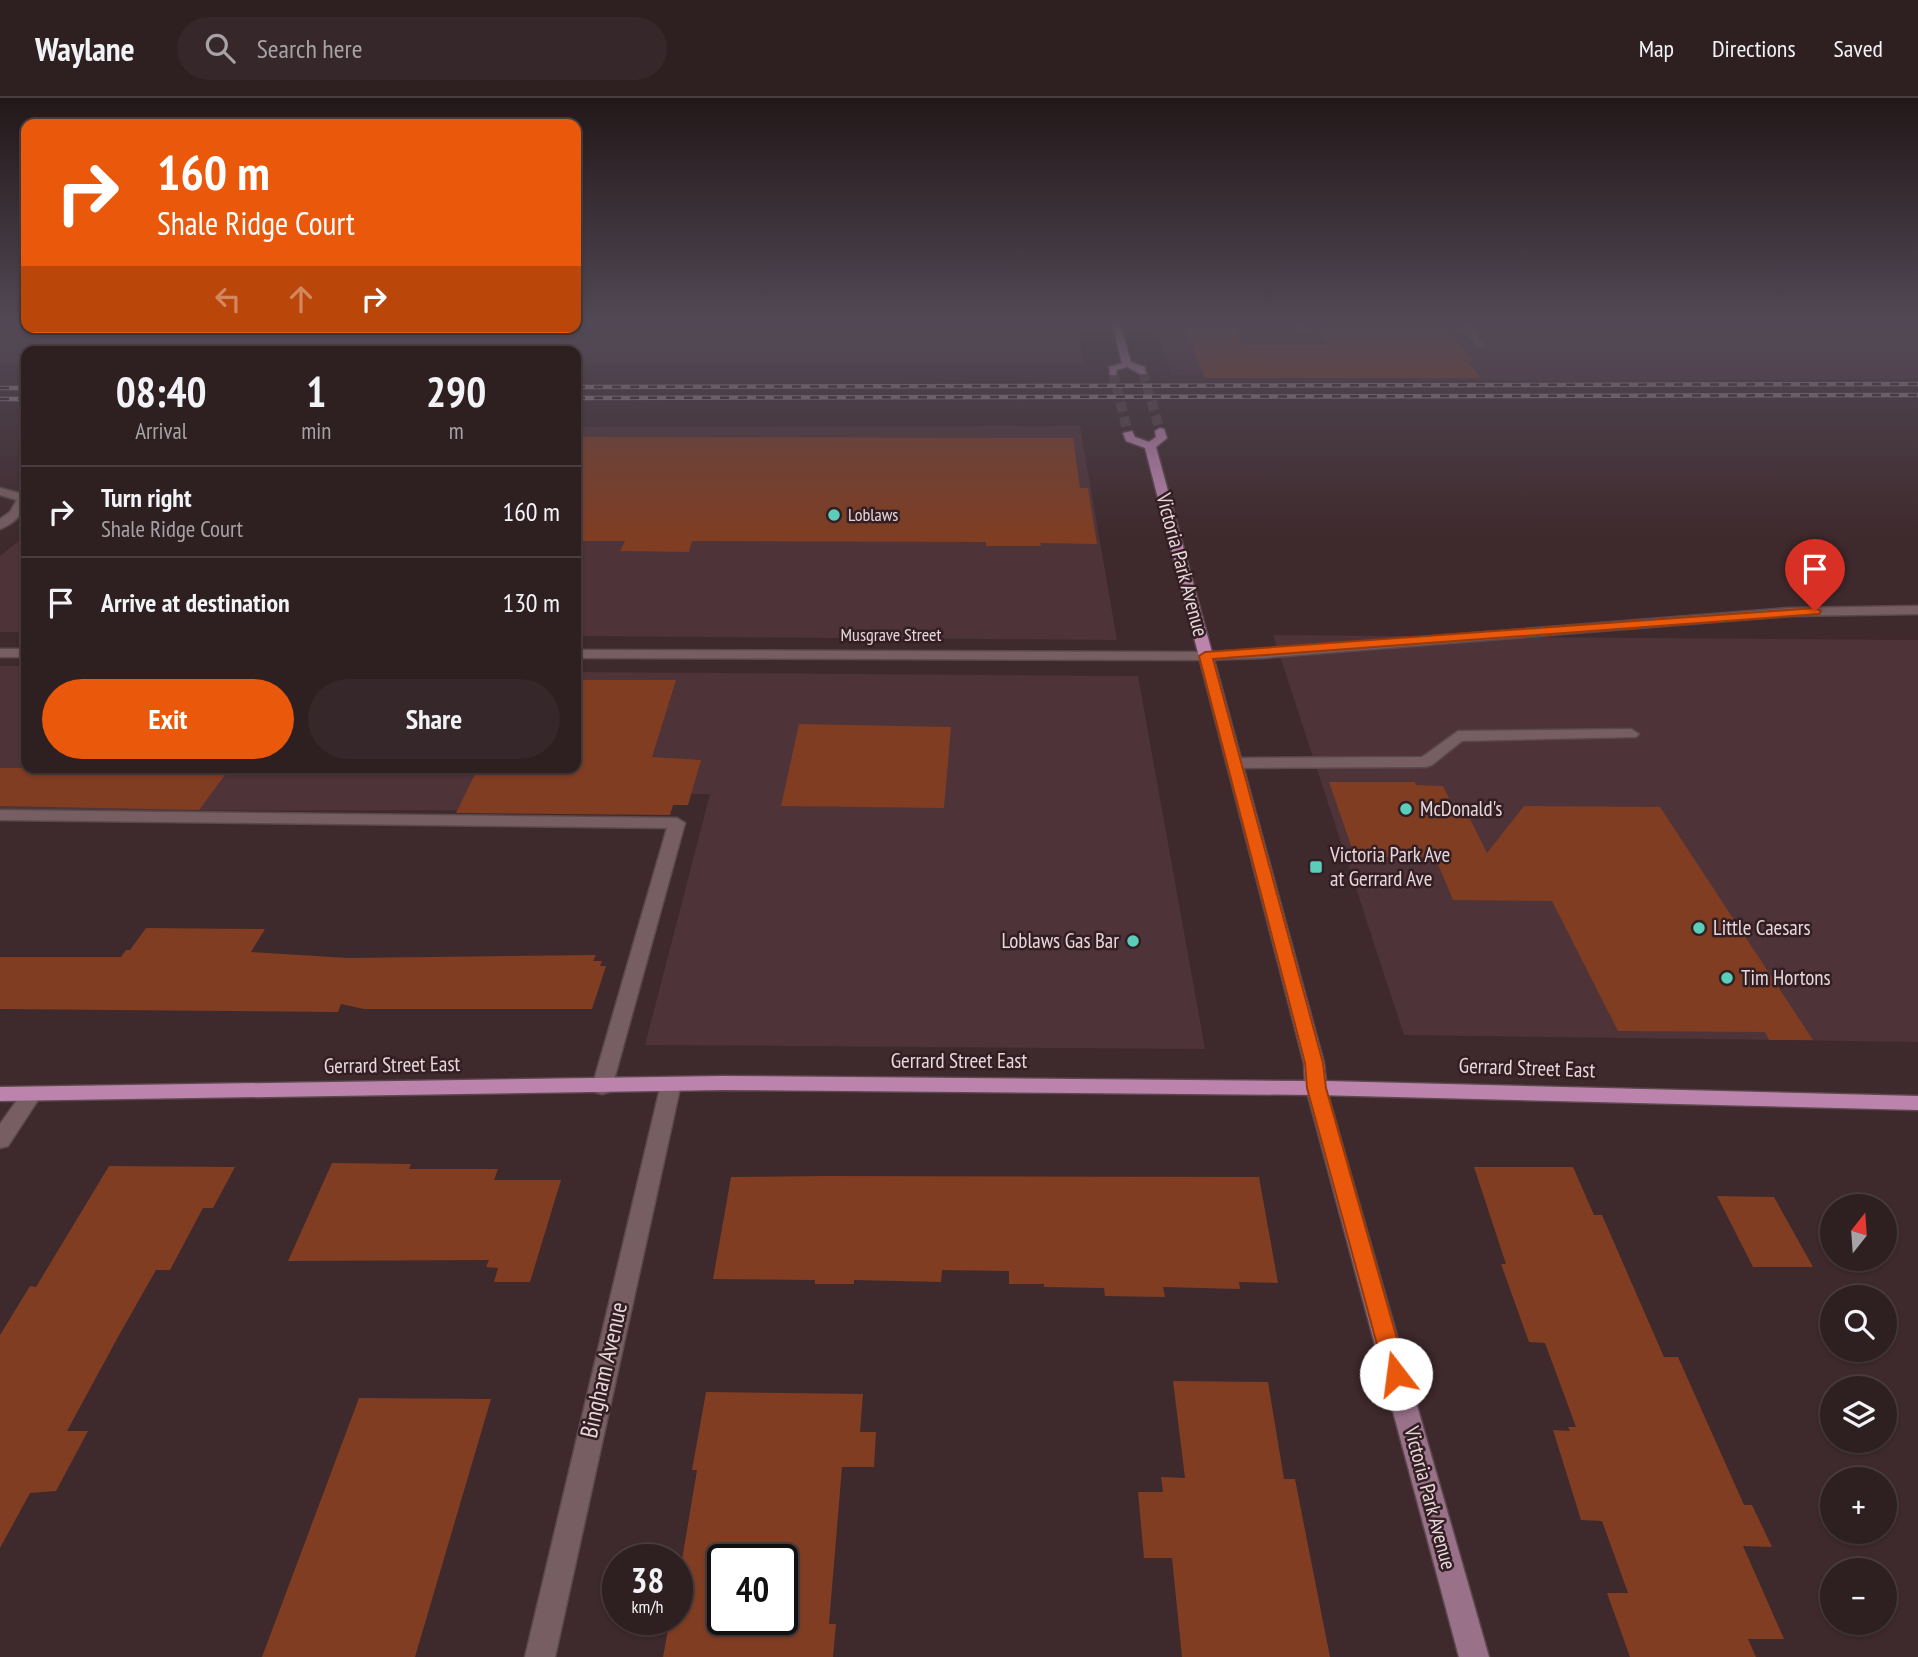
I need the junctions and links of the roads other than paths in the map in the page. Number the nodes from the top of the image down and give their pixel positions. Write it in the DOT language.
graph roads {
  1 [pos="1160,432"];
  2 [pos="1128,433"];
  3 [pos="1150,446"];
  4 [pos="0,491"];
  5 [pos="21,497"];
  6 [pos="21,503"];
  7 [pos="0,525"];
  8 [pos="1918,610"];
  9 [pos="0,653"];
  10 [pos="21,653"];
  11 [pos="581,654"];
  12 [pos="1205,656"];
  13 [pos="1631,734"];
  14 [pos="1234,763"];
  15 [pos="0,815"];
  16 [pos="671,1083"];
  17 [pos="602,1087"];
  18 [pos="1316,1088"];
  19 [pos="0,1094"];
  20 [pos="32,1094"];
  21 [pos="1918,1103"];
  22 [pos="0,1140"];
  23 [pos="540,1657"];
  24 [pos="1474,1657"];
  1 -- 3 [label="main road"];
  2 -- 3 [label="main road"];
  3 -- 12 [label="main road, Victoria Park Avenue"];
  4 -- 5 [label="street"];
  6 -- 7 [label="street"];
  8 -- 12 [label="street, Musgrave Street"];
  9 -- 10 [label="street"];
  11 -- 12 [label="street, Musgrave Street"];
  12 -- 14 [label="main road, Victoria Park Avenue"];
  13 -- 14 [label="street"];
  14 -- 18 [label="main road, Victoria Park Avenue"];
  15 -- 17 [label="street"];
  16 -- 17 [label="main road, Gerrard Street East"];
  16 -- 18 [label="main road, Gerrard Street East"];
  16 -- 23 [label="street, Bingham Avenue"];
  17 -- 20 [label="main road, Gerrard Street East"];
  18 -- 21 [label="main road, Gerrard Street East"];
  18 -- 24 [label="street, Victoria Park Avenue"];
  19 -- 20 [label="main road, Gerrard Street East"];
  20 -- 22 [label="street"];
}
